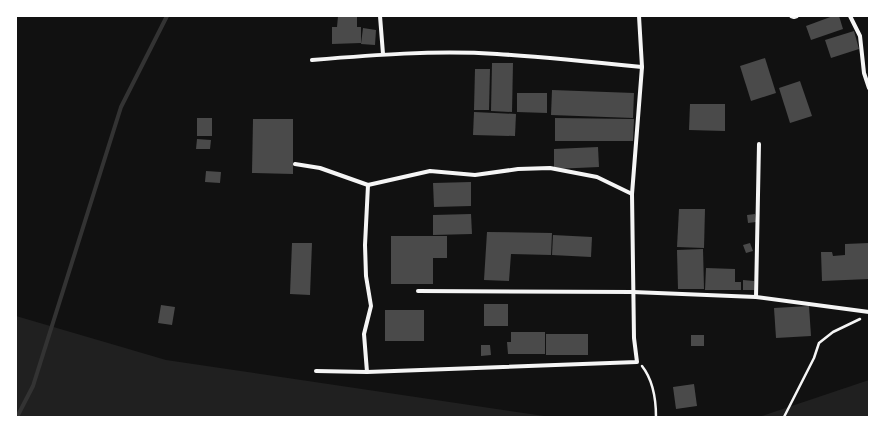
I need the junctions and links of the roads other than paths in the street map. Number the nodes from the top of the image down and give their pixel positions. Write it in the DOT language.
graph roads {
  1 [pos="380,16"];
  2 [pos="639,16"];
  3 [pos="791,16"];
  4 [pos="797,16"];
  5 [pos="850,16"];
  6 [pos="383,54"];
  7 [pos="312,60"];
  8 [pos="642,67"];
  9 [pos="869,88"];
  10 [pos="759,144"];
  11 [pos="295,164"];
  12 [pos="368,185"];
  13 [pos="632,194"];
  14 [pos="418,291"];
  15 [pos="633,292"];
  16 [pos="756,297"];
  17 [pos="869,312"];
  18 [pos="316,371"];
  19 [pos="367,372"];
  1 -- 6 [label="street"];
  2 -- 8 [label="street"];
  3 -- 4 [label="street"];
  5 -- 9 [label="street"];
  6 -- 7 [label="street"];
  6 -- 8 [label="street"];
  8 -- 13 [label="street"];
  10 -- 16 [label="street"];
  11 -- 12 [label="street"];
  12 -- 13 [label="street"];
  12 -- 19 [label="street"];
  13 -- 15 [label="street"];
  14 -- 15 [label="street"];
  15 -- 16 [label="street"];
  15 -- 19 [label="street"];
  16 -- 17 [label="street"];
  18 -- 19 [label="street"];
}
